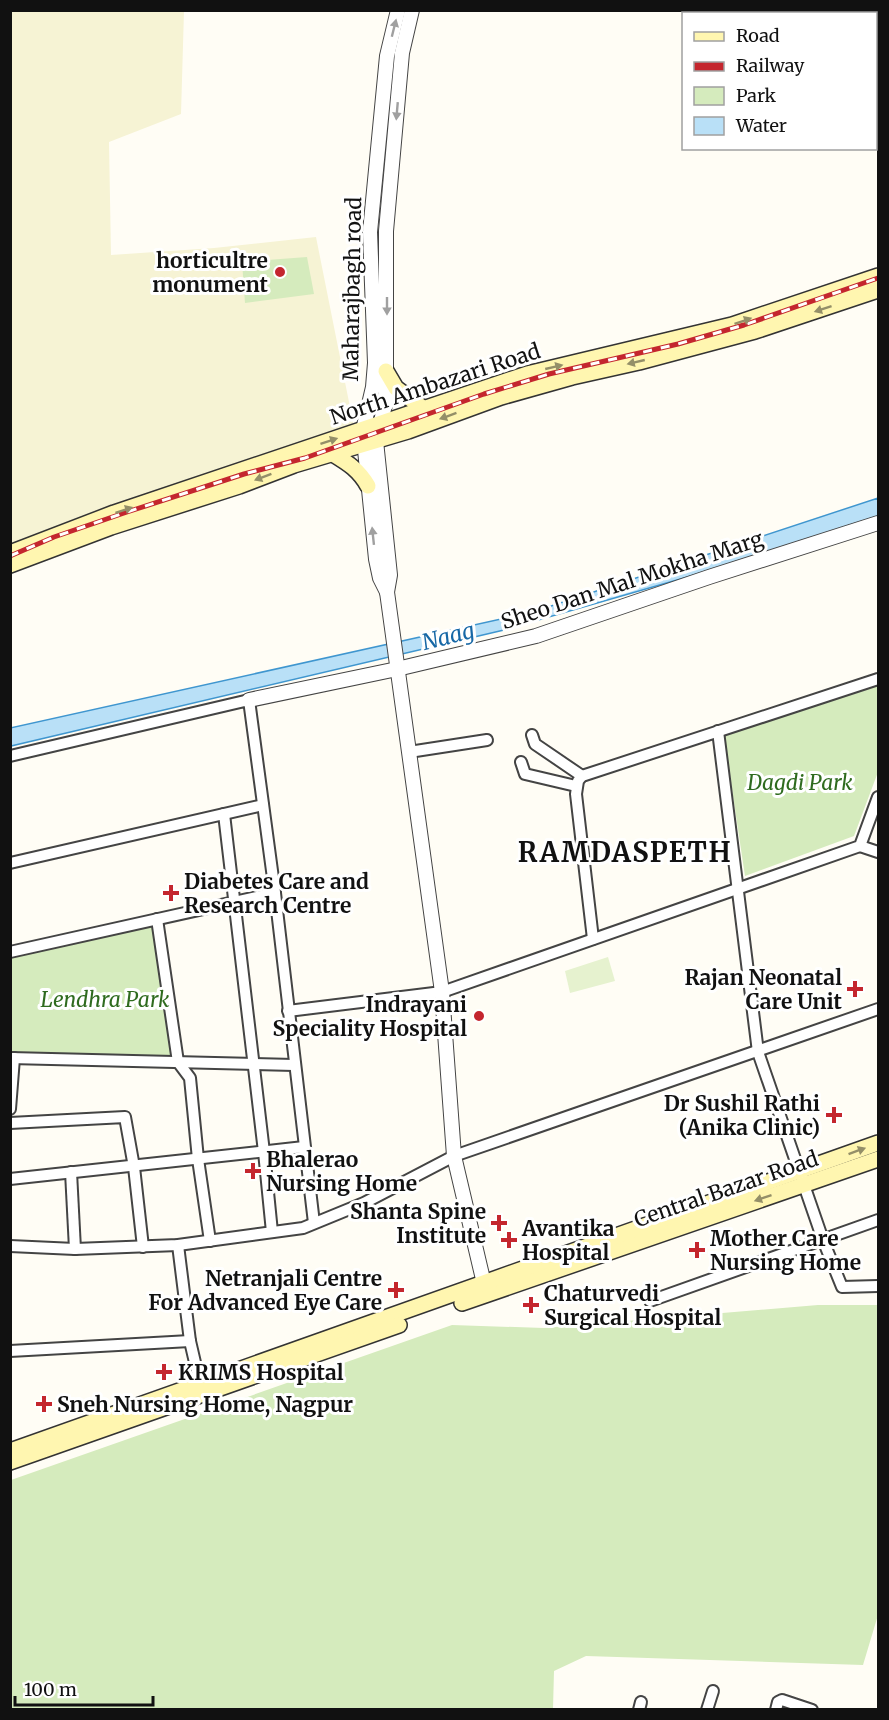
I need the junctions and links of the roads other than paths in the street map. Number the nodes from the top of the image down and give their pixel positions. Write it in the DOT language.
graph roads {
  1 [pos="398,10"];
  2 [pos="412,10"];
  3 [pos="879,276"];
  4 [pos="879,290"];
  5 [pos="386,371"];
  6 [pos="424,409"];
  7 [pos="380,424"];
  8 [pos="367,438"];
  9 [pos="333,454"];
  10 [pos="368,486"];
  11 [pos="879,523"];
  12 [pos="10,553"];
  13 [pos="10,565"];
  14 [pos="387,592"];
  15 [pos="397,669"];
  16 [pos="879,679"];
  17 [pos="249,700"];
  18 [pos="718,731"];
  19 [pos="532,735"];
  20 [pos="487,740"];
  21 [pos="409,752"];
  22 [pos="10,756"];
  23 [pos="521,762"];
  24 [pos="582,776"];
  25 [pos="576,786"];
  26 [pos="879,796"];
  27 [pos="263,805"];
  28 [pos="224,814"];
  29 [pos="860,846"];
  30 [pos="879,852"];
  31 [pos="10,863"];
  32 [pos="737,889"];
  33 [pos="275,893"];
  34 [pos="234,902"];
  35 [pos="157,919"];
  36 [pos="593,939"];
  37 [pos="10,952"];
  38 [pos="442,992"];
  39 [pos="879,1010"];
  40 [pos="288,1011"];
  41 [pos="758,1052"];
  42 [pos="12,1058"];
  43 [pos="178,1062"];
  44 [pos="253,1064"];
  45 [pos="294,1065"];
  46 [pos="10,1109"];
  47 [pos="10,1123"];
  48 [pos="879,1143"];
  49 [pos="304,1147"];
  50 [pos="264,1152"];
  51 [pos="454,1156"];
  52 [pos="879,1159"];
  53 [pos="198,1160"];
  54 [pos="134,1167"];
  55 [pos="71,1172"];
  56 [pos="802,1178"];
  57 [pos="10,1179"];
  58 [pos="879,1220"];
  59 [pos="314,1223"];
  60 [pos="272,1232"];
  61 [pos="823,1240"];
  62 [pos="210,1241"];
  63 [pos="178,1245"];
  64 [pos="10,1246"];
  65 [pos="143,1246"];
  66 [pos="75,1249"];
  67 [pos="879,1286"];
  68 [pos="484,1289"];
  69 [pos="650,1301"];
  70 [pos="190,1341"];
  71 [pos="10,1351"];
  72 [pos="200,1384"];
  73 [pos="10,1451"];
  74 [pos="10,1462"];
  75 [pos="713,1691"];
  76 [pos="707,1710"];
  77 [pos="776,1710"];
  78 [pos="812,1710"];
  8 -- 1 [label="street, Maharajbagh road, one-way"];
  2 -- 5 [label="street, Maharajbagh road, one-way"];
  6 -- 3 [label="main road, North Ambazari Road, one-way"];
  4 -- 8 [label="main road, North Ambazari Road, one-way"];
  5 -- 6 [label="main road"];
  5 -- 7 [label="street, Maharajbagh road"];
  6 -- 7 [label="main road, North Ambazari Road"];
  7 -- 8 [label="main road, North Ambazari Road"];
  8 -- 9 [label="main road, North Ambazari Road"];
  8 -- 10 [label="street, Maharajbagh road"];
  12 -- 8 [label="main road, North Ambazari Road, one-way"];
  8 -- 14 [label="street, Maharajbagh road"];
  9 -- 10 [label="main road"];
  9 -- 13 [label="main road, North Ambazari Road, one-way"];
  14 -- 10 [label="street, Maharajbagh road, one-way"];
  11 -- 15 [label="street, Sheo Dan Mal Mokha Marg"];
  14 -- 15 [label="street"];
  15 -- 17 [label="street, Sheo Dan Mal Mokha Marg"];
  15 -- 21 [label="street"];
  16 -- 18 [label="street"];
  17 -- 22 [label="street"];
  17 -- 27 [label="street"];
  18 -- 24 [label="street"];
  18 -- 32 [label="street"];
  19 -- 24 [label="street"];
  20 -- 21 [label="street"];
  21 -- 38 [label="street"];
  23 -- 25 [label="street"];
  24 -- 25 [label="street"];
  25 -- 36 [label="street"];
  26 -- 29 [label="street"];
  27 -- 28 [label="street"];
  27 -- 33 [label="street"];
  28 -- 31 [label="street"];
  28 -- 34 [label="street"];
  29 -- 30 [label="street"];
  29 -- 32 [label="street"];
  32 -- 36 [label="street"];
  32 -- 41 [label="street"];
  33 -- 34 [label="street"];
  33 -- 40 [label="street"];
  34 -- 35 [label="street"];
  34 -- 44 [label="street"];
  35 -- 37 [label="street"];
  35 -- 43 [label="street"];
  36 -- 38 [label="street"];
  38 -- 40 [label="street"];
  38 -- 51 [label="street"];
  39 -- 41 [label="street"];
  40 -- 45 [label="street"];
  41 -- 51 [label="street"];
  41 -- 56 [label="street"];
  42 -- 43 [label="street"];
  42 -- 46 [label="street"];
  43 -- 44 [label="street"];
  43 -- 53 [label="street"];
  44 -- 45 [label="street"];
  44 -- 50 [label="street"];
  45 -- 49 [label="street"];
  47 -- 54 [label="street"];
  56 -- 48 [label="main road, Central Bazar Road, one-way"];
  49 -- 50 [label="street"];
  49 -- 59 [label="street"];
  50 -- 53 [label="street"];
  50 -- 60 [label="street"];
  51 -- 59 [label="street"];
  51 -- 68 [label="street"];
  52 -- 56 [label="main road, Central Bazar Road"];
  53 -- 54 [label="street"];
  53 -- 62 [label="street"];
  54 -- 55 [label="street"];
  54 -- 65 [label="street"];
  55 -- 57 [label="street"];
  55 -- 66 [label="street"];
  56 -- 61 [label="street"];
  56 -- 68 [label="main road, Central Bazar Road"];
  58 -- 61 [label="street"];
  59 -- 60 [label="street"];
  60 -- 62 [label="street"];
  61 -- 67 [label="street"];
  61 -- 69 [label="street"];
  62 -- 63 [label="street"];
  63 -- 65 [label="street"];
  63 -- 70 [label="street"];
  64 -- 66 [label="street"];
  65 -- 66 [label="street"];
  68 -- 72 [label="main road, Central Bazar Road"];
  68 -- 74 [label="main road, Central Bazar Road"];
  70 -- 71 [label="street"];
  70 -- 72 [label="street"];
  72 -- 73 [label="main road, Central Bazar Road"];
  75 -- 76 [label="street"];
  77 -- 78 [label="street"];
}
